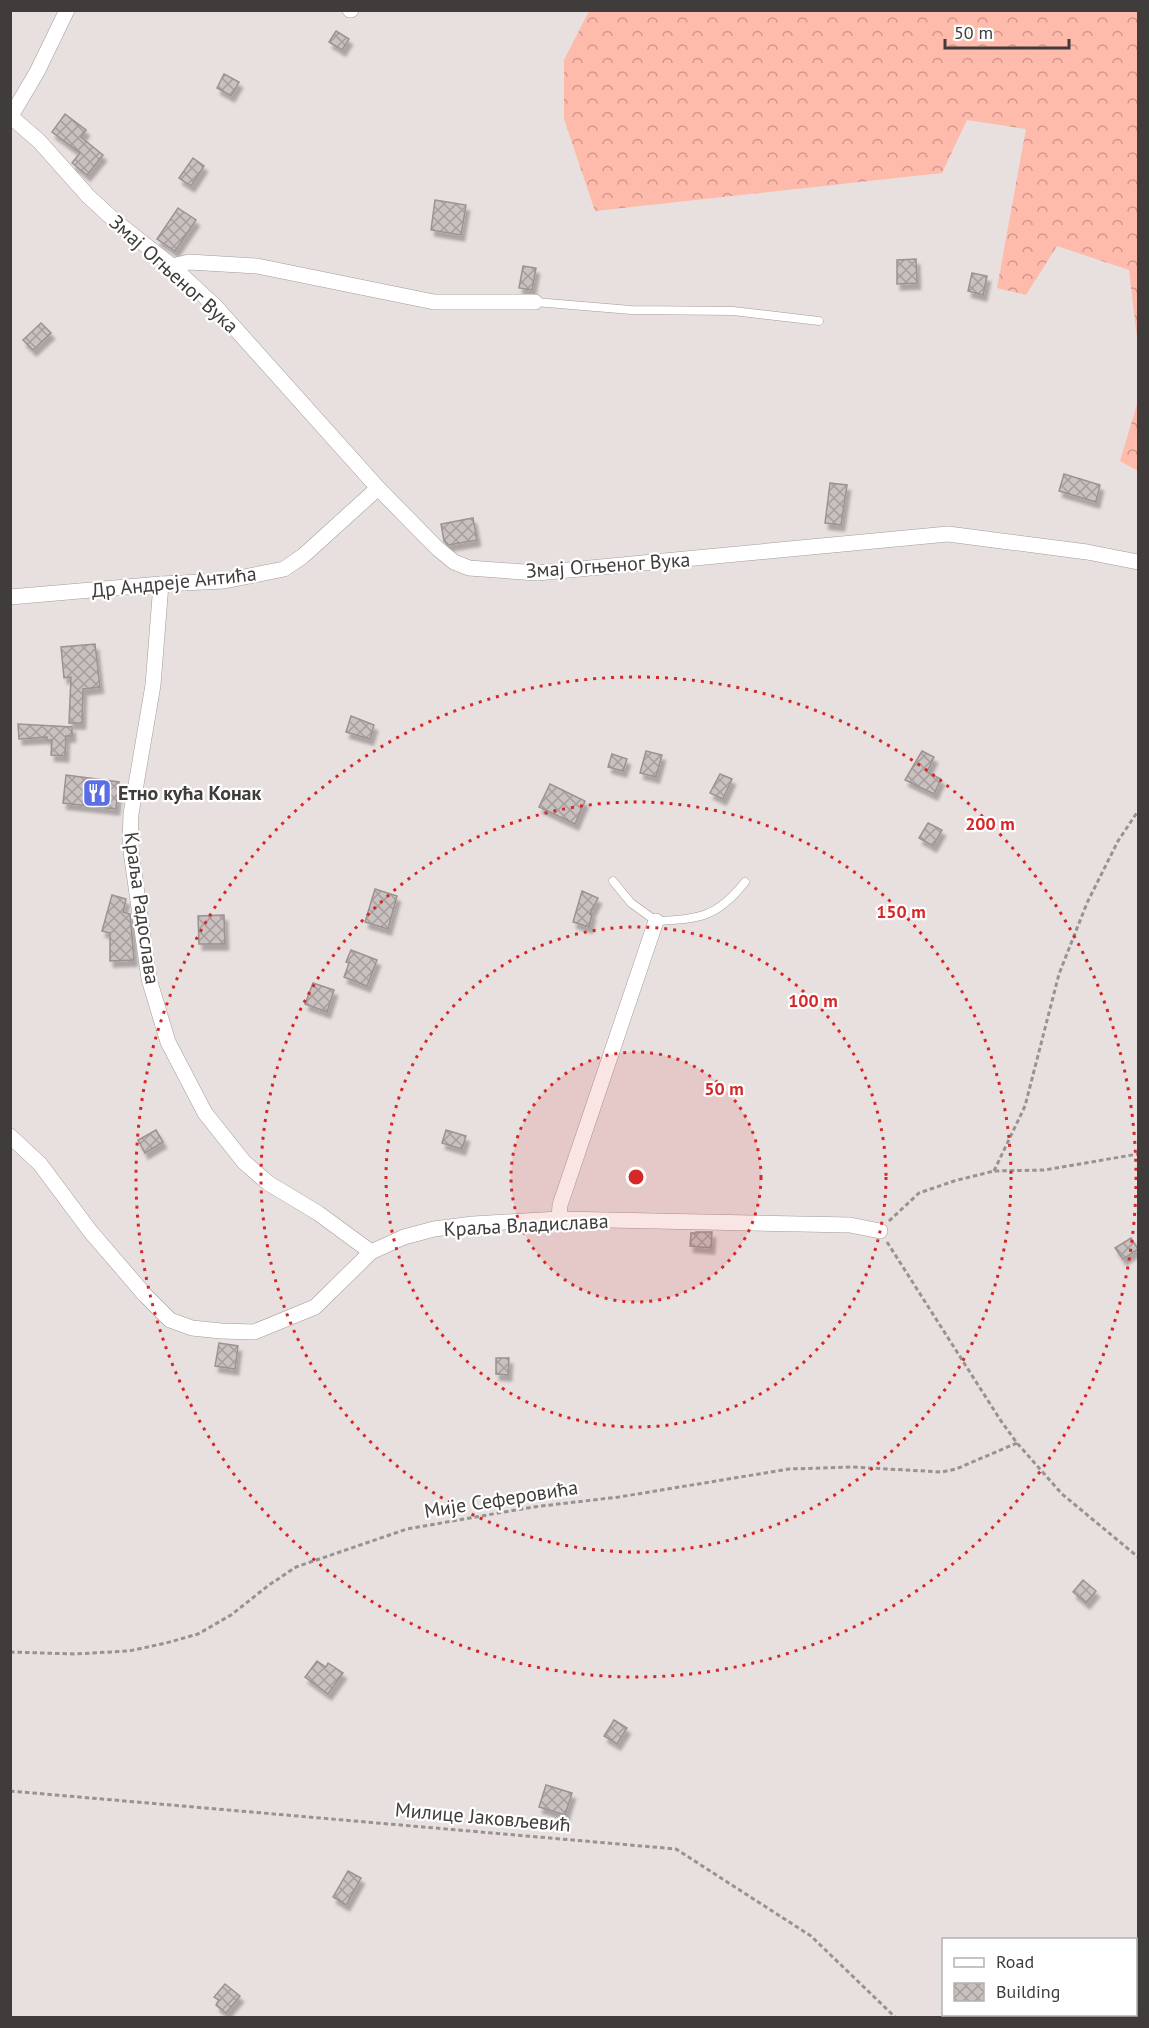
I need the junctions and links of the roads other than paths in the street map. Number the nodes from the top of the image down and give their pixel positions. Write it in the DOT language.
graph roads {
  1 [pos="67,10"];
  2 [pos="11,116"];
  3 [pos="172,266"];
  4 [pos="534,302"];
  5 [pos="819,321"];
  6 [pos="378,488"];
  7 [pos="1138,562"];
  8 [pos="161,584"];
  9 [pos="10,597"];
  10 [pos="613,881"];
  11 [pos="744,882"];
  12 [pos="656,921"];
  13 [pos="10,1136"];
  14 [pos="559,1219"];
  15 [pos="880,1231"];
  16 [pos="371,1252"];
  1 -- 2 [label="street"];
  2 -- 3 [label="street, Змај Огњеног Вука"];
  3 -- 4 [label="street"];
  3 -- 6 [label="street, Змај Огњеног Вука"];
  4 -- 5 [label="lane"];
  6 -- 7 [label="street, Змај Огњеног Вука"];
  6 -- 8 [label="street, Др Андреје Антића"];
  8 -- 9 [label="street, Др Андреје Антића"];
  8 -- 16 [label="street, Краља Радослава"];
  10 -- 12 [label="lane"];
  11 -- 12 [label="lane"];
  12 -- 14 [label="street"];
  13 -- 16 [label="street, Краља Владислава"];
  14 -- 15 [label="street, Краља Владислава"];
  14 -- 16 [label="street, Краља Владислава"];
}
